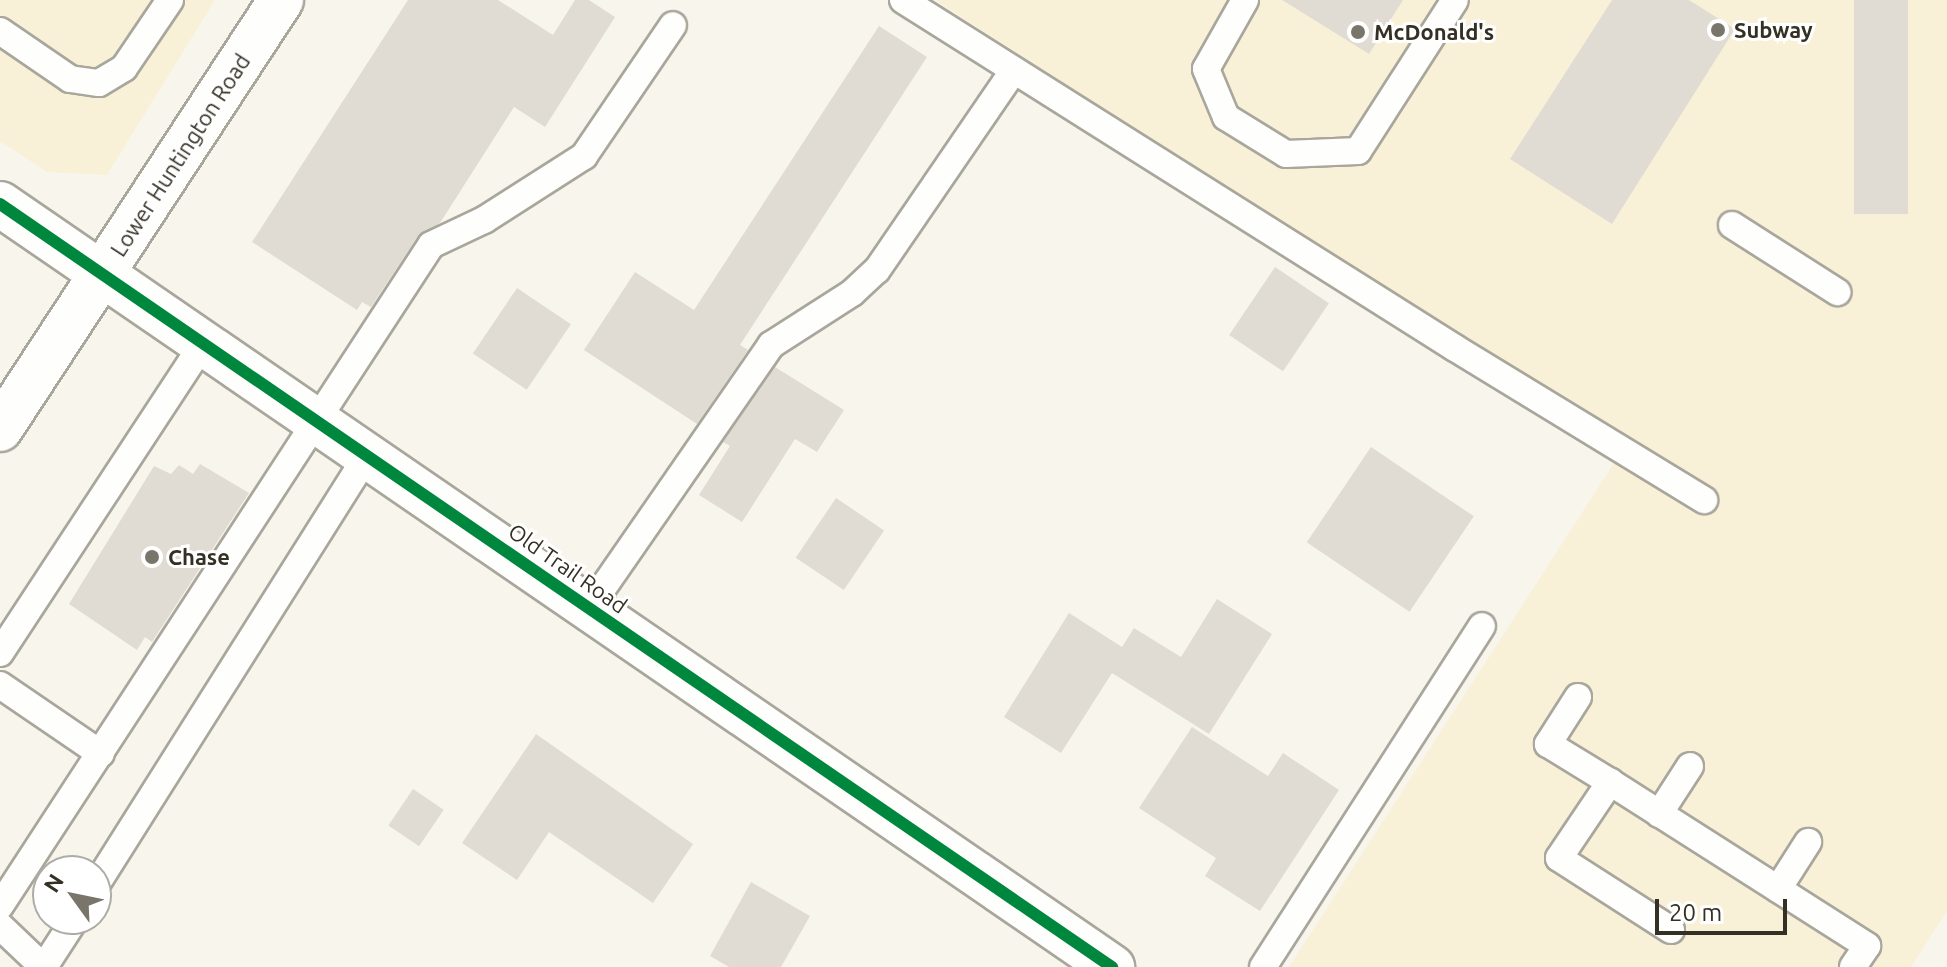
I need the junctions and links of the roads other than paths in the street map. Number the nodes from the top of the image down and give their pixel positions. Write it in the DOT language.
graph roads {
  1 [pos="170,0"];
  2 [pos="281,0"];
  3 [pos="903,0"];
  4 [pos="1245,0"];
  5 [pos="1455,0"];
  6 [pos="673,25"];
  7 [pos="0,31"];
  8 [pos="1014,70"];
  9 [pos="0,204"];
  10 [pos="1732,225"];
  11 [pos="104,273"];
  12 [pos="1837,292"];
  13 [pos="202,345"];
  14 [pos="317,421"];
  15 [pos="0,429"];
  16 [pos="368,454"];
  17 [pos="1704,500"];
  18 [pos="589,608"];
  19 [pos="1482,626"];
  20 [pos="0,653"];
  21 [pos="0,685"];
  22 [pos="1578,697"];
  23 [pos="101,754"];
  24 [pos="1690,766"];
  25 [pos="1610,782"];
  26 [pos="1659,814"];
  27 [pos="1808,842"];
  28 [pos="46,855"];
  29 [pos="112,860"];
  30 [pos="32,874"];
  31 [pos="1778,889"];
  32 [pos="0,906"];
  33 [pos="0,926"];
  34 [pos="1671,930"];
  35 [pos="65,935"];
  36 [pos="44,967"];
  37 [pos="1112,967"];
  38 [pos="1263,967"];
  39 [pos="1853,967"];
  1 -- 7 [label="lane"];
  2 -- 11 [label="street, Lower Huntington Road"];
  3 -- 8 [label="lane"];
  4 -- 5 [label="lane"];
  6 -- 14 [label="lane"];
  8 -- 17 [label="lane"];
  8 -- 18 [label="lane"];
  9 -- 11 [label="street, Old Trail Road"];
  10 -- 12 [label="lane"];
  11 -- 13 [label="street, Old Trail Road"];
  11 -- 15 [label="street, Lower Huntington Road"];
  13 -- 14 [label="street, Old Trail Road"];
  13 -- 20 [label="lane"];
  14 -- 16 [label="street, Old Trail Road"];
  14 -- 23 [label="lane"];
  16 -- 18 [label="street, Old Trail Road"];
  16 -- 29 [label="lane"];
  18 -- 37 [label="street, Old Trail Road"];
  19 -- 38 [label="lane"];
  21 -- 23 [label="lane"];
  22 -- 25 [label="lane"];
  23 -- 28 [label="lane"];
  24 -- 26 [label="lane"];
  25 -- 26 [label="lane"];
  25 -- 34 [label="lane"];
  26 -- 31 [label="lane"];
  27 -- 31 [label="lane"];
  30 -- 32 [label="lane"];
  31 -- 39 [label="lane"];
  33 -- 36 [label="lane"];
  35 -- 36 [label="lane"];
}
